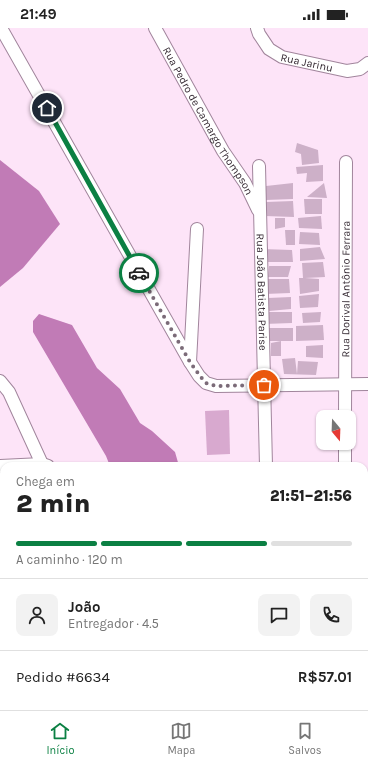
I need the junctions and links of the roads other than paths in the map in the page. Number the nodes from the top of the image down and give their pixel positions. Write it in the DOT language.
graph roads {
  1 [pos="1,28"];
  2 [pos="155,28"];
  3 [pos="257,28"];
  4 [pos="368,63"];
  5 [pos="346,162"];
  6 [pos="259,166"];
  7 [pos="260,214"];
  8 [pos="197,229"];
  9 [pos="190,362"];
  10 [pos="0,381"];
  11 [pos="345,384"];
  12 [pos="368,384"];
  13 [pos="264,385"];
  14 [pos="345,410"];
  15 [pos="345,450"];
  16 [pos="43,462"];
  17 [pos="266,462"];
  18 [pos="345,462"];
  1 -- 9 [label="street"];
  2 -- 7 [label="street, Rua Pedro de Camargo Thompson"];
  3 -- 4 [label="street, Rua Jarinu"];
  5 -- 11 [label="street, Rua Dorival Antônio Ferrara"];
  6 -- 7 [label="street, Rua João Batista Parise"];
  7 -- 13 [label="street, Rua João Batista Parise"];
  8 -- 9 [label="street"];
  9 -- 13 [label="street"];
  10 -- 16 [label="street"];
  11 -- 12 [label="street"];
  11 -- 13 [label="street"];
  11 -- 14 [label="street, Rua Dorival Antônio Ferrara"];
  13 -- 17 [label="street, Rua João Batista Parise"];
  15 -- 18 [label="street"];
}
